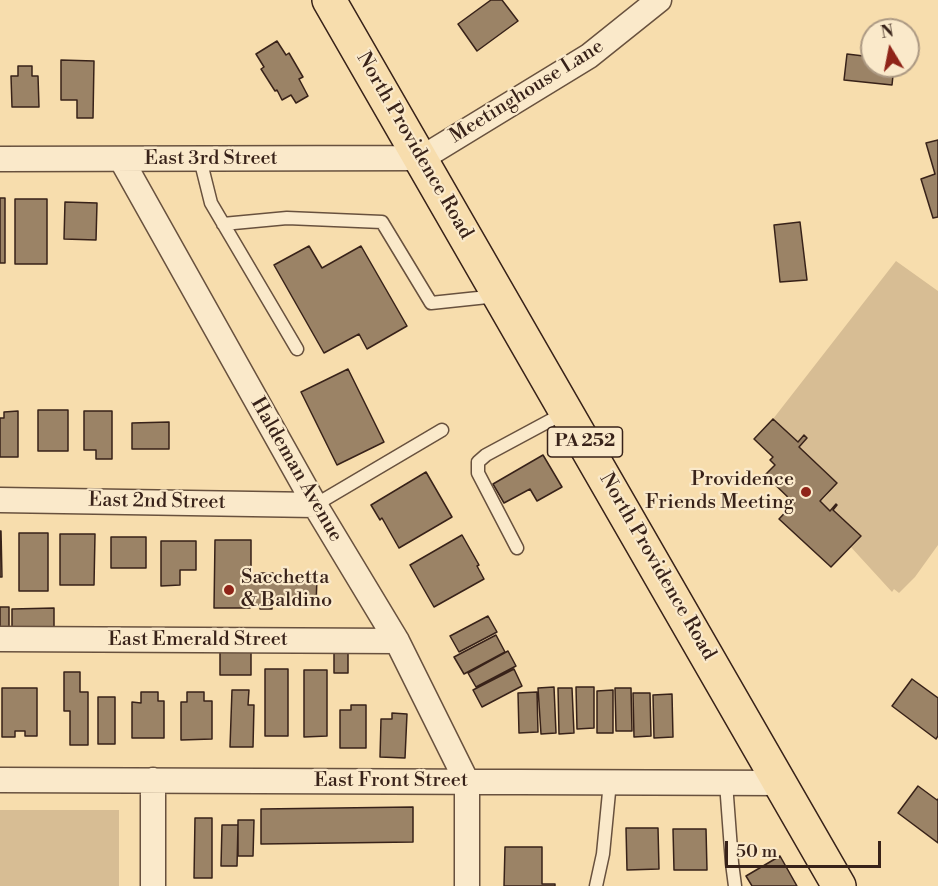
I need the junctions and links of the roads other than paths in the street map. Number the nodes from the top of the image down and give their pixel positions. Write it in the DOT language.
graph roads {
  1 [pos="329,0"];
  2 [pos="658,0"];
  3 [pos="422,158"];
  4 [pos="0,159"];
  5 [pos="121,159"];
  6 [pos="200,159"];
  7 [pos="223,224"];
  8 [pos="501,296"];
  9 [pos="297,349"];
  10 [pos="567,412"];
  11 [pos="442,430"];
  12 [pos="0,500"];
  13 [pos="315,505"];
  14 [pos="517,548"];
  15 [pos="0,639"];
  16 [pos="397,641"];
  17 [pos="0,780"];
  18 [pos="153,780"];
  19 [pos="467,782"];
  20 [pos="610,782"];
  21 [pos="726,783"];
  22 [pos="781,783"];
  23 [pos="153,886"];
  24 [pos="466,886"];
  25 [pos="596,886"];
  26 [pos="735,886"];
  27 [pos="839,886"];
  1 -- 3 [label="main road, North Providence Road / PA 252"];
  2 -- 3 [label="street, Meetinghouse Lane"];
  3 -- 6 [label="street, East 3rd Street"];
  3 -- 8 [label="main road, North Providence Road / PA 252"];
  4 -- 5 [label="street, East 3rd Street"];
  5 -- 6 [label="street, East 3rd Street"];
  5 -- 13 [label="street, Haldeman Avenue"];
  6 -- 7 [label="lane"];
  7 -- 8 [label="lane"];
  7 -- 9 [label="lane"];
  8 -- 10 [label="main road, North Providence Road / PA 252"];
  10 -- 14 [label="lane"];
  10 -- 22 [label="main road, North Providence Road / PA 252"];
  11 -- 13 [label="lane"];
  12 -- 13 [label="street, East 2nd Street"];
  13 -- 16 [label="street, Haldeman Avenue"];
  15 -- 16 [label="street, East Emerald Street"];
  16 -- 19 [label="street, Haldeman Avenue"];
  17 -- 18 [label="street, East Front Street"];
  18 -- 19 [label="street, East Front Street"];
  18 -- 23 [label="street"];
  19 -- 20 [label="street, East Front Street"];
  19 -- 24 [label="street"];
  20 -- 21 [label="street, East Front Street"];
  20 -- 25 [label="lane"];
  21 -- 22 [label="street, East Front Street"];
  21 -- 26 [label="lane"];
  22 -- 27 [label="main road, North Providence Road / PA 252"];
}
